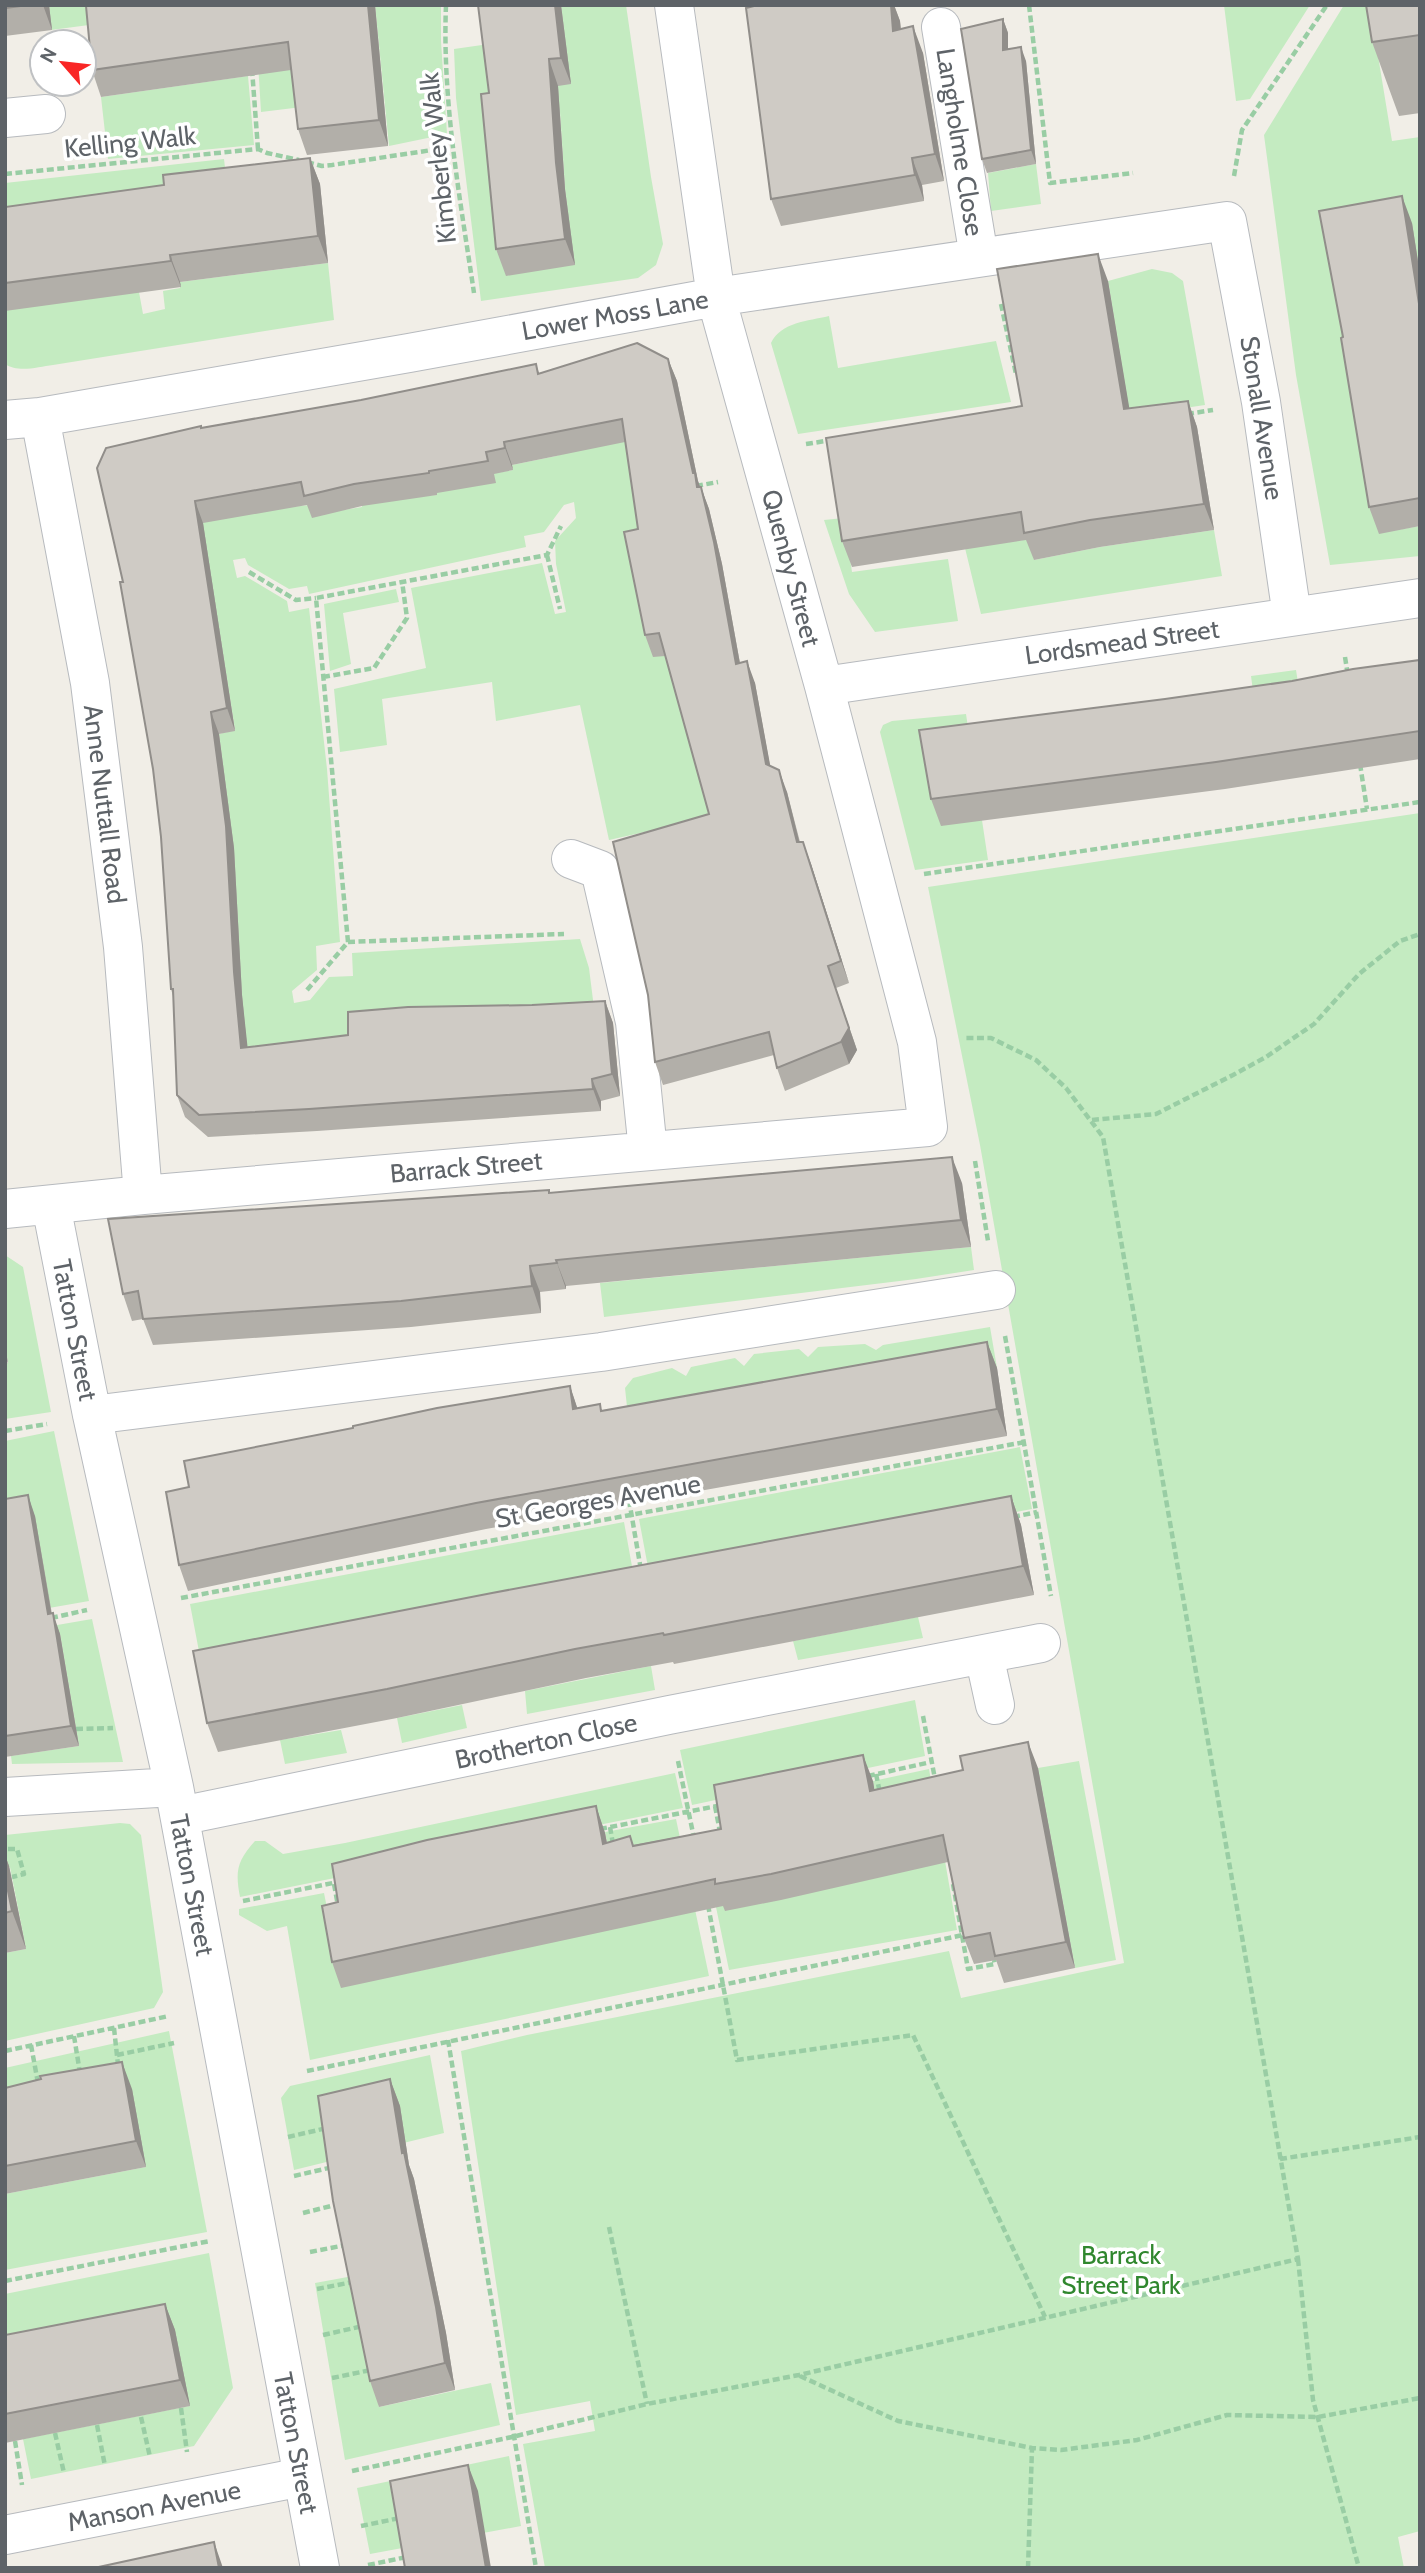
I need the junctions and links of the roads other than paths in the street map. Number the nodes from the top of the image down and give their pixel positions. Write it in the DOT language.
graph roads {
  1 [pos="674,5"];
  2 [pos="941,27"];
  3 [pos="46,114"];
  4 [pos="5,118"];
  5 [pos="1227,221"];
  6 [pos="979,257"];
  7 [pos="716,297"];
  8 [pos="23,419"];
  9 [pos="1420,598"];
  10 [pos="1293,616"];
  11 [pos="824,686"];
  12 [pos="570,859"];
  13 [pos="928,1127"];
  14 [pos="648,1151"];
  15 [pos="142,1195"];
  16 [pos="51,1205"];
  17 [pos="5,1209"];
  18 [pos="996,1290"];
  19 [pos="92,1415"];
  20 [pos="1041,1643"];
  21 [pos="984,1655"];
  22 [pos="995,1705"];
  23 [pos="5,1797"];
  24 [pos="177,1801"];
  25 [pos="302,2477"];
  26 [pos="5,2535"];
  27 [pos="320,2568"];
  1 -- 7 [label="street, Quenby Street"];
  2 -- 6 [label="street, Langholme Close"];
  3 -- 4 [label="street"];
  5 -- 6 [label="street, Lower Moss Lane"];
  5 -- 10 [label="street, Stonall Avenue"];
  6 -- 7 [label="street, Lower Moss Lane"];
  7 -- 8 [label="street, Lower Moss Lane"];
  7 -- 11 [label="street, Quenby Street"];
  8 -- 15 [label="street, Anne Nuttall Road"];
  9 -- 10 [label="street, Lordsmead Street"];
  10 -- 11 [label="street, Lordsmead Street"];
  11 -- 13 [label="street, Quenby Street"];
  12 -- 14 [label="street"];
  13 -- 14 [label="street, Barrack Street"];
  14 -- 15 [label="street, Barrack Street"];
  15 -- 16 [label="street, Barrack Street"];
  16 -- 17 [label="street, Barrack Street"];
  16 -- 19 [label="street, Tatton Street"];
  18 -- 19 [label="street"];
  19 -- 24 [label="street, Tatton Street"];
  20 -- 21 [label="street, Brotherton Close"];
  21 -- 22 [label="street"];
  21 -- 24 [label="street, Brotherton Close"];
  23 -- 24 [label="street, Brotherton Close"];
  24 -- 25 [label="street, Tatton Street"];
  25 -- 26 [label="street, Manson Avenue"];
  25 -- 27 [label="street, Tatton Street"];
}
